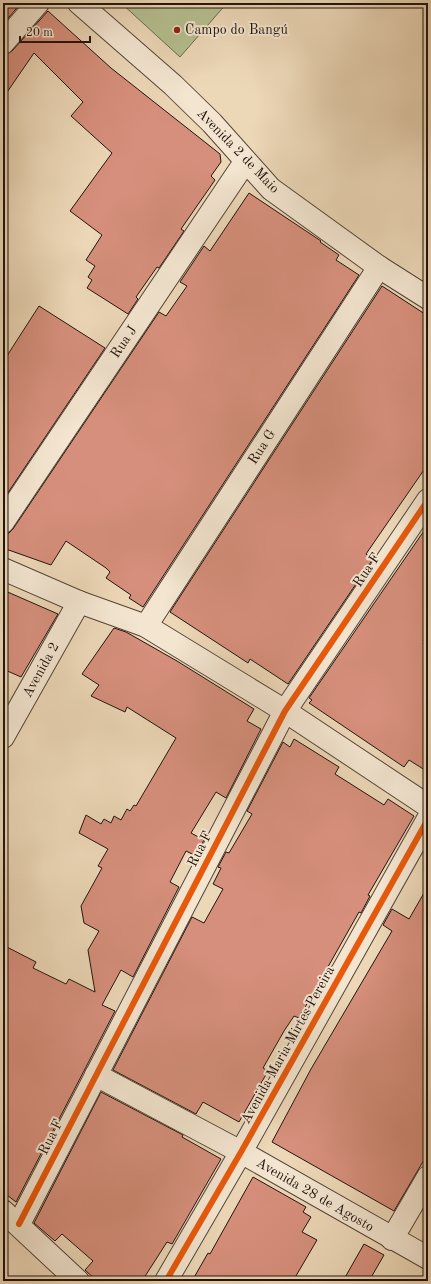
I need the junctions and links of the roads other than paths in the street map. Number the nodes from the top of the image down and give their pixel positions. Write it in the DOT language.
graph roads {
  1 [pos="38,3"];
  2 [pos="79,3"];
  3 [pos="3,43"];
  4 [pos="245,162"];
  5 [pos="379,267"];
  6 [pos="428,298"];
  7 [pos="428,500"];
  8 [pos="3,522"];
  9 [pos="3,569"];
  10 [pos="79,602"];
  11 [pos="146,626"];
  12 [pos="285,711"];
  13 [pos="3,738"];
  14 [pos="428,806"];
  15 [pos="428,818"];
  16 [pos="96,1075"];
  17 [pos="241,1152"];
  18 [pos="428,1177"];
  19 [pos="11,1218"];
  20 [pos="392,1240"];
  21 [pos="428,1258"];
  22 [pos="78,1281"];
  23 [pos="166,1281"];
  1 -- 3 [label="street"];
  2 -- 4 [label="street, Avenida 2 de Maio"];
  4 -- 5 [label="street, Avenida 2 de Maio"];
  4 -- 8 [label="street, Rua J"];
  5 -- 6 [label="street, Avenida 2 de Maio"];
  5 -- 11 [label="street, Rua G"];
  7 -- 12 [label="street, Rua F"];
  9 -- 10 [label="street"];
  10 -- 11 [label="street"];
  10 -- 13 [label="street, Avenida 2"];
  11 -- 12 [label="street"];
  12 -- 14 [label="street"];
  12 -- 16 [label="street, Rua F"];
  15 -- 17 [label="street, Avenida Maria Mirtes Pereira"];
  16 -- 17 [label="street, Avenida 28 de Agosto"];
  16 -- 19 [label="street, Rua F"];
  17 -- 20 [label="street, Avenida 28 de Agosto"];
  17 -- 23 [label="street, Avenida Maria Mirtes Pereira"];
  18 -- 20 [label="street"];
  19 -- 22 [label="street"];
  20 -- 21 [label="street, Avenida 28 de Agosto"];
}
